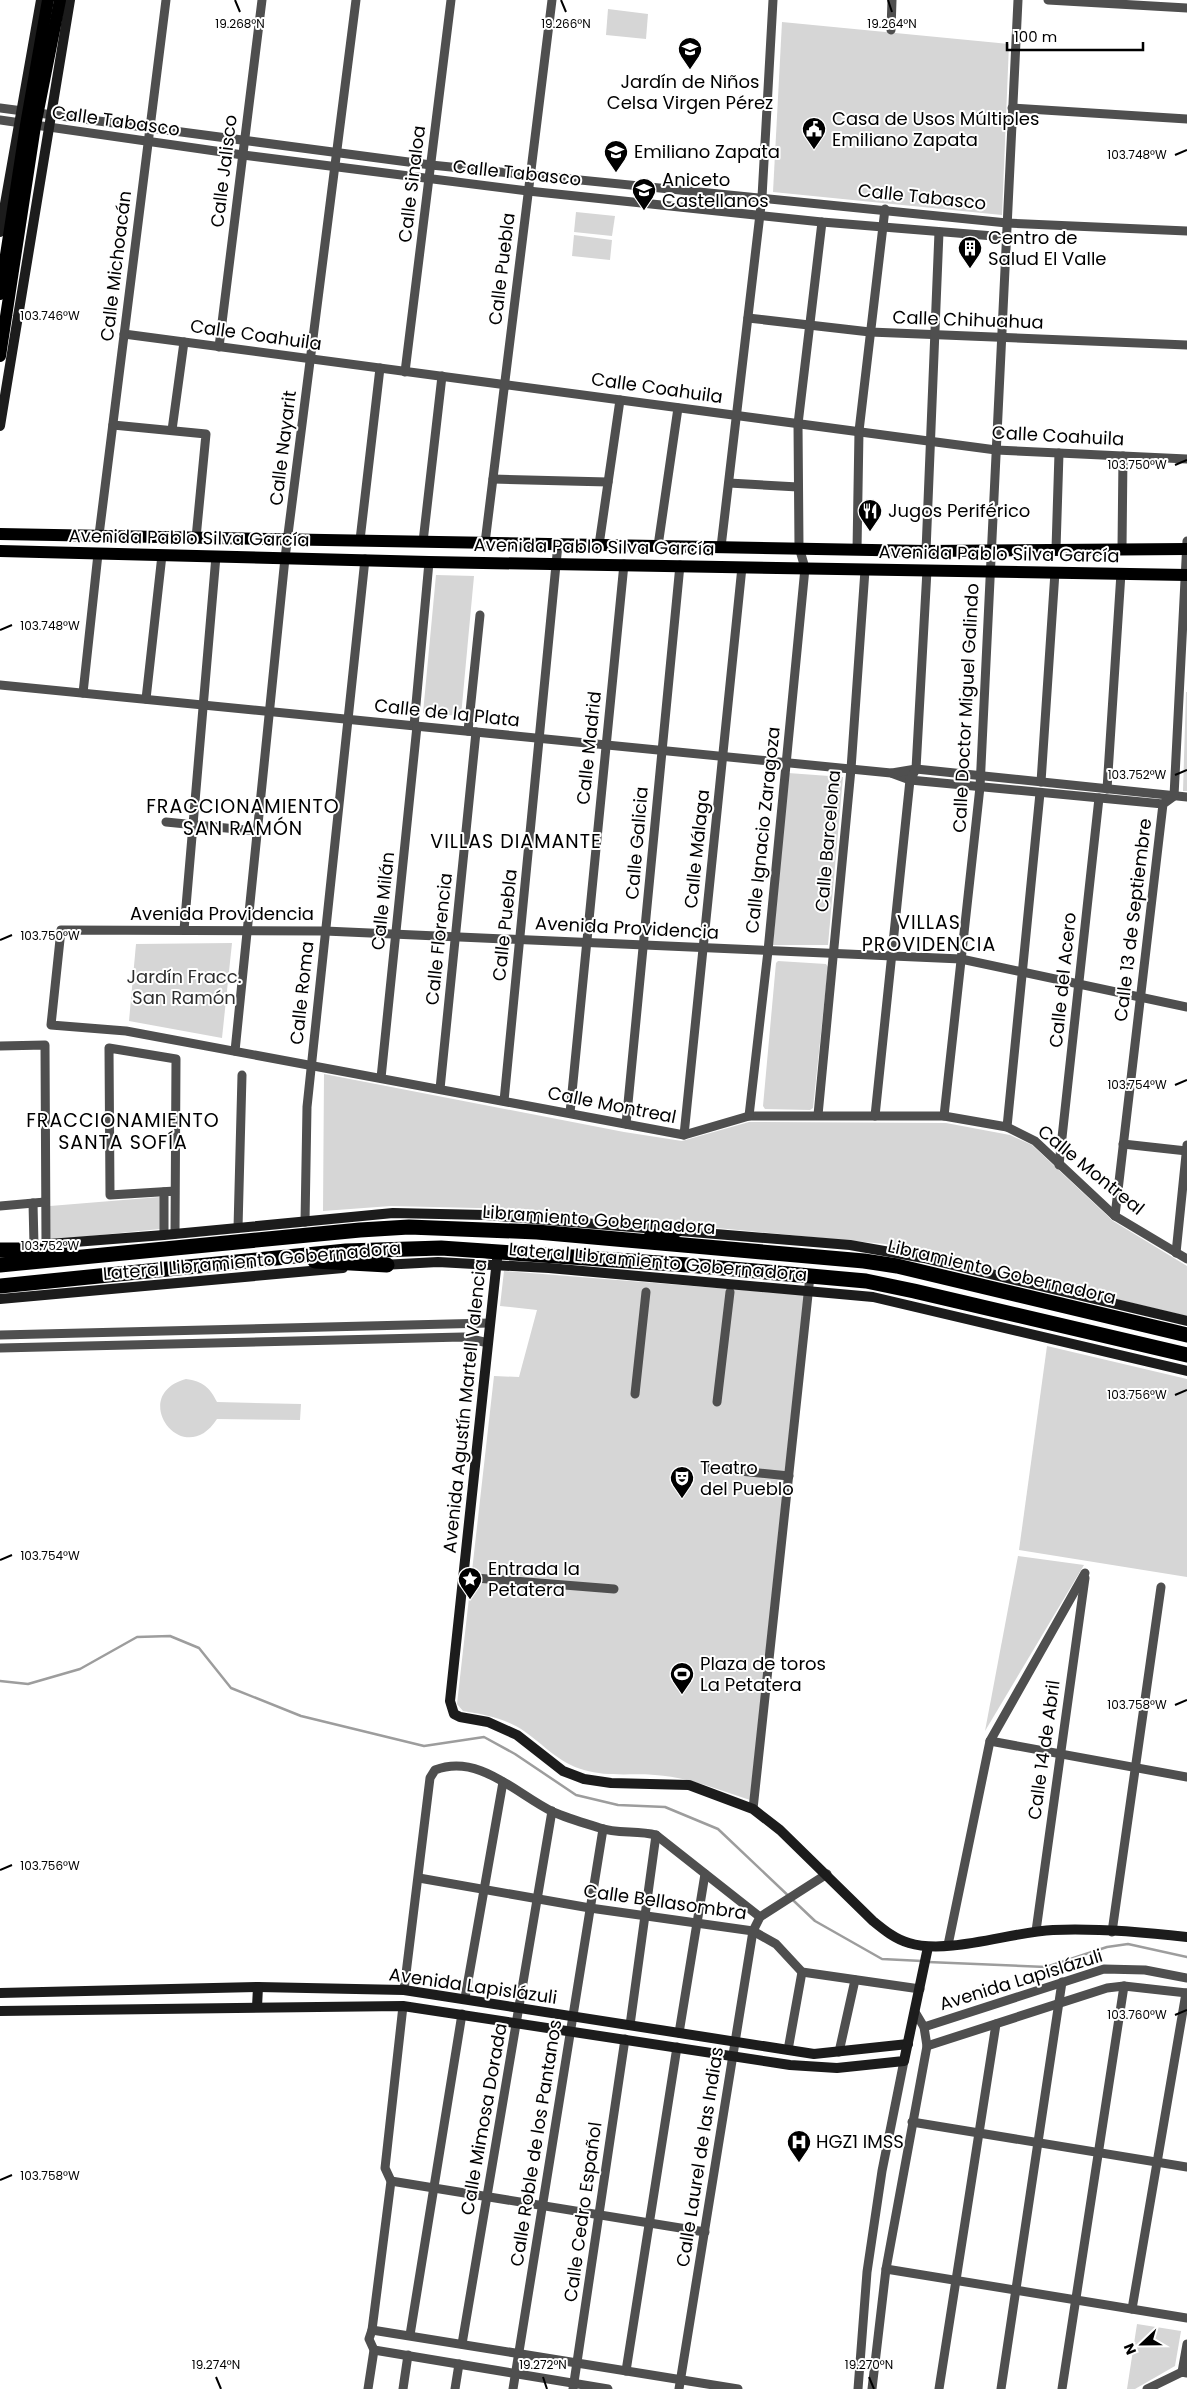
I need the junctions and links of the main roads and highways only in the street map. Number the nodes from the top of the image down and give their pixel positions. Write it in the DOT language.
graph roads {
  1 [pos="48,0"];
  2 [pos="60,0"];
  3 [pos="31,118"];
  4 [pos="0,294"];
  5 [pos="0,356"];
  6 [pos="0,534"];
  7 [pos="1187,549"];
  8 [pos="0,551"];
  9 [pos="1186,575"];
  10 [pos="676,1230"];
  11 [pos="641,1240"];
  12 [pos="0,1250"];
  13 [pos="99,1254"];
  14 [pos="281,1258"];
  15 [pos="0,1265"];
  16 [pos="387,1265"];
  17 [pos="0,1286"];
  18 [pos="1187,1335"];
  19 [pos="1187,1355"];
  1 -- 3 [label="main road"];
  2 -- 3 [label="main road"];
  3 -- 4 [label="main road"];
  3 -- 5 [label="main road"];
  6 -- 7 [label="main road, Avenida Pablo Silva García"];
  8 -- 9 [label="main road, Avenida Pablo Silva García"];
  10 -- 11 [label="highway"];
  11 -- 13 [label="highway, Libramiento Gobernadora"];
  11 -- 18 [label="highway, Libramiento Gobernadora"];
  12 -- 13 [label="highway"];
  13 -- 15 [label="highway, Libramiento Gobernadora"];
  14 -- 16 [label="highway"];
  14 -- 17 [label="highway"];
  14 -- 19 [label="highway"];
}
